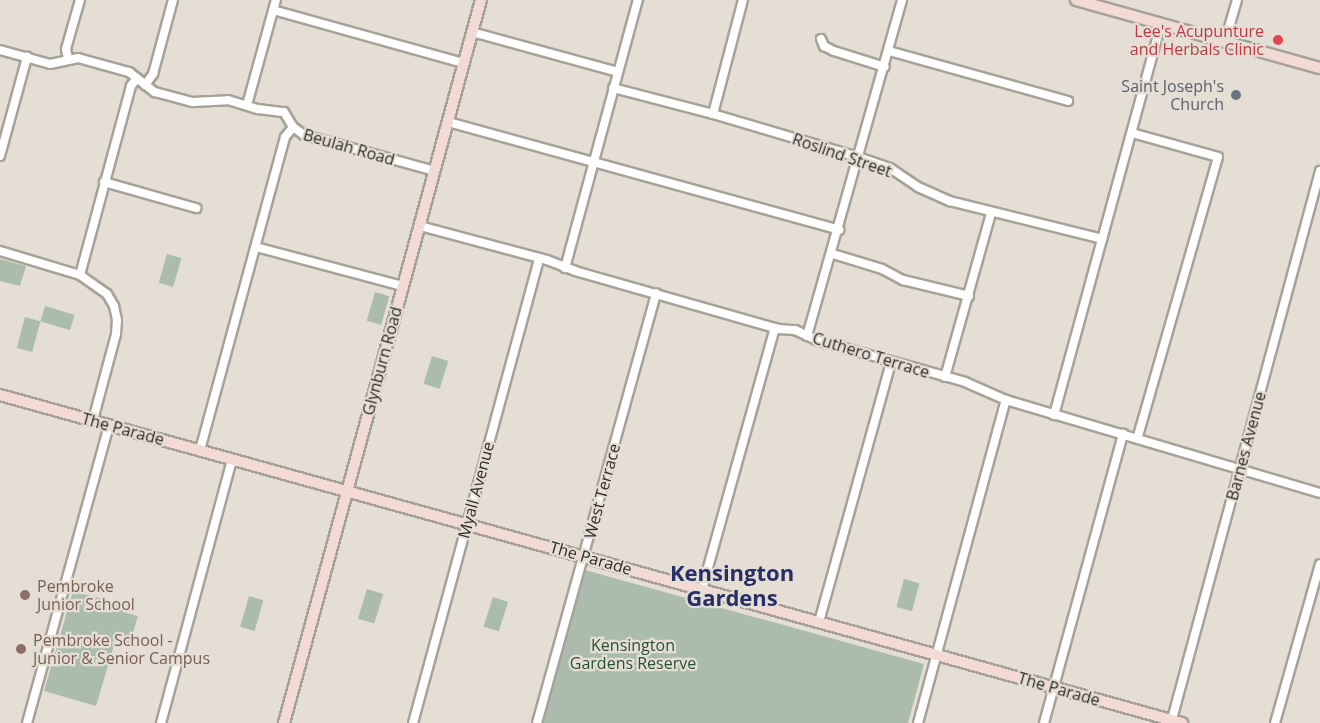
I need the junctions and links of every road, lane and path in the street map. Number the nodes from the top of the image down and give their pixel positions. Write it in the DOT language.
graph roads {
  1 [pos="80,0"];
  2 [pos="173,0"];
  3 [pos="276,0"];
  4 [pos="481,0"];
  5 [pos="638,0"];
  6 [pos="744,0"];
  7 [pos="902,0"];
  8 [pos="1076,0"];
  9 [pos="1237,0"];
  10 [pos="1110,4"];
  11 [pos="273,10"];
  12 [pos="1161,24"];
  13 [pos="472,32"];
  14 [pos="821,39"];
  15 [pos="1225,41"];
  16 [pos="0,50"];
  17 [pos="890,51"];
  18 [pos="27,57"];
  19 [pos="68,58"];
  20 [pos="463,63"];
  21 [pos="885,67"];
  22 [pos="1320,68"];
  23 [pos="618,72"];
  24 [pos="137,78"];
  25 [pos="145,85"];
  26 [pos="614,88"];
  27 [pos="1068,101"];
  28 [pos="247,105"];
  29 [pos="713,114"];
  30 [pos="448,122"];
  31 [pos="293,128"];
  32 [pos="1132,133"];
  33 [pos="0,156"];
  34 [pos="858,157"];
  35 [pos="594,163"];
  36 [pos="435,171"];
  37 [pos="1320,171"];
  38 [pos="104,182"];
  39 [pos="196,208"];
  40 [pos="990,213"];
  41 [pos="420,226"];
  42 [pos="839,230"];
  43 [pos="1102,239"];
  44 [pos="256,247"];
  45 [pos="0,251"];
  46 [pos="832,254"];
  47 [pos="539,258"];
  48 [pos="565,268"];
  49 [pos="80,276"];
  50 [pos="403,286"];
  51 [pos="656,293"];
  52 [pos="969,296"];
  53 [pos="775,328"];
  54 [pos="807,336"];
  55 [pos="891,362"];
  56 [pos="945,377"];
  57 [pos="0,395"];
  58 [pos="1006,400"];
  59 [pos="1054,414"];
  60 [pos="93,420"];
  61 [pos="109,425"];
  62 [pos="1123,434"];
  63 [pos="1137,439"];
  64 [pos="200,450"];
  65 [pos="232,459"];
  66 [pos="1239,469"];
  67 [pos="348,490"];
  68 [pos="1320,493"];
  69 [pos="467,524"];
  70 [pos="584,556"];
  71 [pos="1320,564"];
  72 [pos="702,589"];
  73 [pos="819,622"];
  74 [pos="936,654"];
  75 [pos="1054,687"];
  76 [pos="1175,722"];
  77 [pos="27,723"];
  78 [pos="161,723"];
  79 [pos="284,723"];
  80 [pos="413,723"];
  81 [pos="537,723"];
  82 [pos="918,723"];
  83 [pos="1044,723"];
  84 [pos="1275,723"];
  1 -- 19 [label="street"];
  2 -- 25 [label="street"];
  3 -- 11 [label="street"];
  4 -- 13 [label="main road, Glynburn Road"];
  5 -- 23 [label="street"];
  6 -- 29 [label="street"];
  7 -- 17 [label="street"];
  8 -- 10 [label="main road"];
  9 -- 15 [label="street"];
  10 -- 12 [label="main road"];
  11 -- 20 [label="street"];
  11 -- 28 [label="street"];
  12 -- 15 [label="main road"];
  12 -- 32 [label="street"];
  13 -- 20 [label="main road, Glynburn Road"];
  13 -- 23 [label="street"];
  14 -- 21 [label="street"];
  15 -- 22 [label="main road"];
  16 -- 18 [label="street, Beulah Road"];
  17 -- 21 [label="street"];
  17 -- 27 [label="street"];
  18 -- 19 [label="street, Beulah Road"];
  18 -- 33 [label="street"];
  19 -- 24 [label="street, Beulah Road"];
  20 -- 30 [label="main road, Glynburn Road"];
  21 -- 34 [label="street"];
  23 -- 26 [label="street"];
  24 -- 25 [label="street, Beulah Road"];
  24 -- 38 [label="street"];
  25 -- 28 [label="street, Beulah Road"];
  26 -- 29 [label="street, Roslind Street"];
  26 -- 35 [label="street"];
  28 -- 31 [label="street, Beulah Road"];
  29 -- 34 [label="street, Roslind Street"];
  30 -- 35 [label="street"];
  30 -- 36 [label="main road, Glynburn Road"];
  31 -- 36 [label="street, Beulah Road"];
  31 -- 44 [label="street"];
  32 -- 43 [label="street"];
  32 -- 63 [label="street"];
  34 -- 40 [label="street, Roslind Street"];
  34 -- 42 [label="street"];
  35 -- 42 [label="street"];
  35 -- 48 [label="street"];
  36 -- 41 [label="main road, Glynburn Road"];
  37 -- 66 [label="street, Barnes Avenue"];
  38 -- 39 [label="street"];
  38 -- 49 [label="street"];
  40 -- 43 [label="street, Roslind Street"];
  40 -- 52 [label="street"];
  41 -- 47 [label="street, Cuthero Terrace"];
  41 -- 50 [label="main road, Glynburn Road"];
  42 -- 46 [label="street"];
  43 -- 59 [label="street"];
  44 -- 50 [label="street"];
  44 -- 64 [label="street"];
  45 -- 49 [label="street"];
  46 -- 52 [label="street"];
  46 -- 54 [label="street"];
  47 -- 48 [label="street, Cuthero Terrace"];
  47 -- 69 [label="street, Myall Avenue"];
  48 -- 51 [label="street, Cuthero Terrace"];
  49 -- 60 [label="street"];
  50 -- 67 [label="main road, Glynburn Road"];
  51 -- 53 [label="street, Cuthero Terrace"];
  51 -- 70 [label="street, West Terrace"];
  52 -- 56 [label="street"];
  53 -- 54 [label="street, Cuthero Terrace"];
  53 -- 72 [label="street"];
  54 -- 55 [label="street, Cuthero Terrace"];
  55 -- 56 [label="street, Cuthero Terrace"];
  55 -- 73 [label="street"];
  56 -- 58 [label="street, Cuthero Terrace"];
  57 -- 60 [label="main road, The Parade"];
  58 -- 59 [label="street, Cuthero Terrace"];
  58 -- 74 [label="street"];
  59 -- 62 [label="street, Cuthero Terrace"];
  60 -- 61 [label="main road, The Parade"];
  61 -- 64 [label="main road, The Parade"];
  61 -- 77 [label="street"];
  62 -- 63 [label="street, Cuthero Terrace"];
  62 -- 75 [label="street"];
  63 -- 66 [label="street, Cuthero Terrace"];
  64 -- 65 [label="main road, The Parade"];
  65 -- 67 [label="main road, The Parade"];
  65 -- 78 [label="street"];
  66 -- 68 [label="street, Cuthero Terrace"];
  66 -- 76 [label="street, Barnes Avenue"];
  67 -- 69 [label="main road, The Parade"];
  67 -- 79 [label="main road, Glynburn Road"];
  69 -- 70 [label="main road, The Parade"];
  69 -- 80 [label="street, Myall Avenue"];
  70 -- 72 [label="main road, The Parade"];
  70 -- 81 [label="street, West Terrace"];
  71 -- 84 [label="street"];
  72 -- 73 [label="main road, The Parade"];
  73 -- 74 [label="main road, The Parade"];
  74 -- 75 [label="main road, The Parade"];
  74 -- 82 [label="street"];
  75 -- 76 [label="main road, The Parade"];
  75 -- 83 [label="street"];
}
